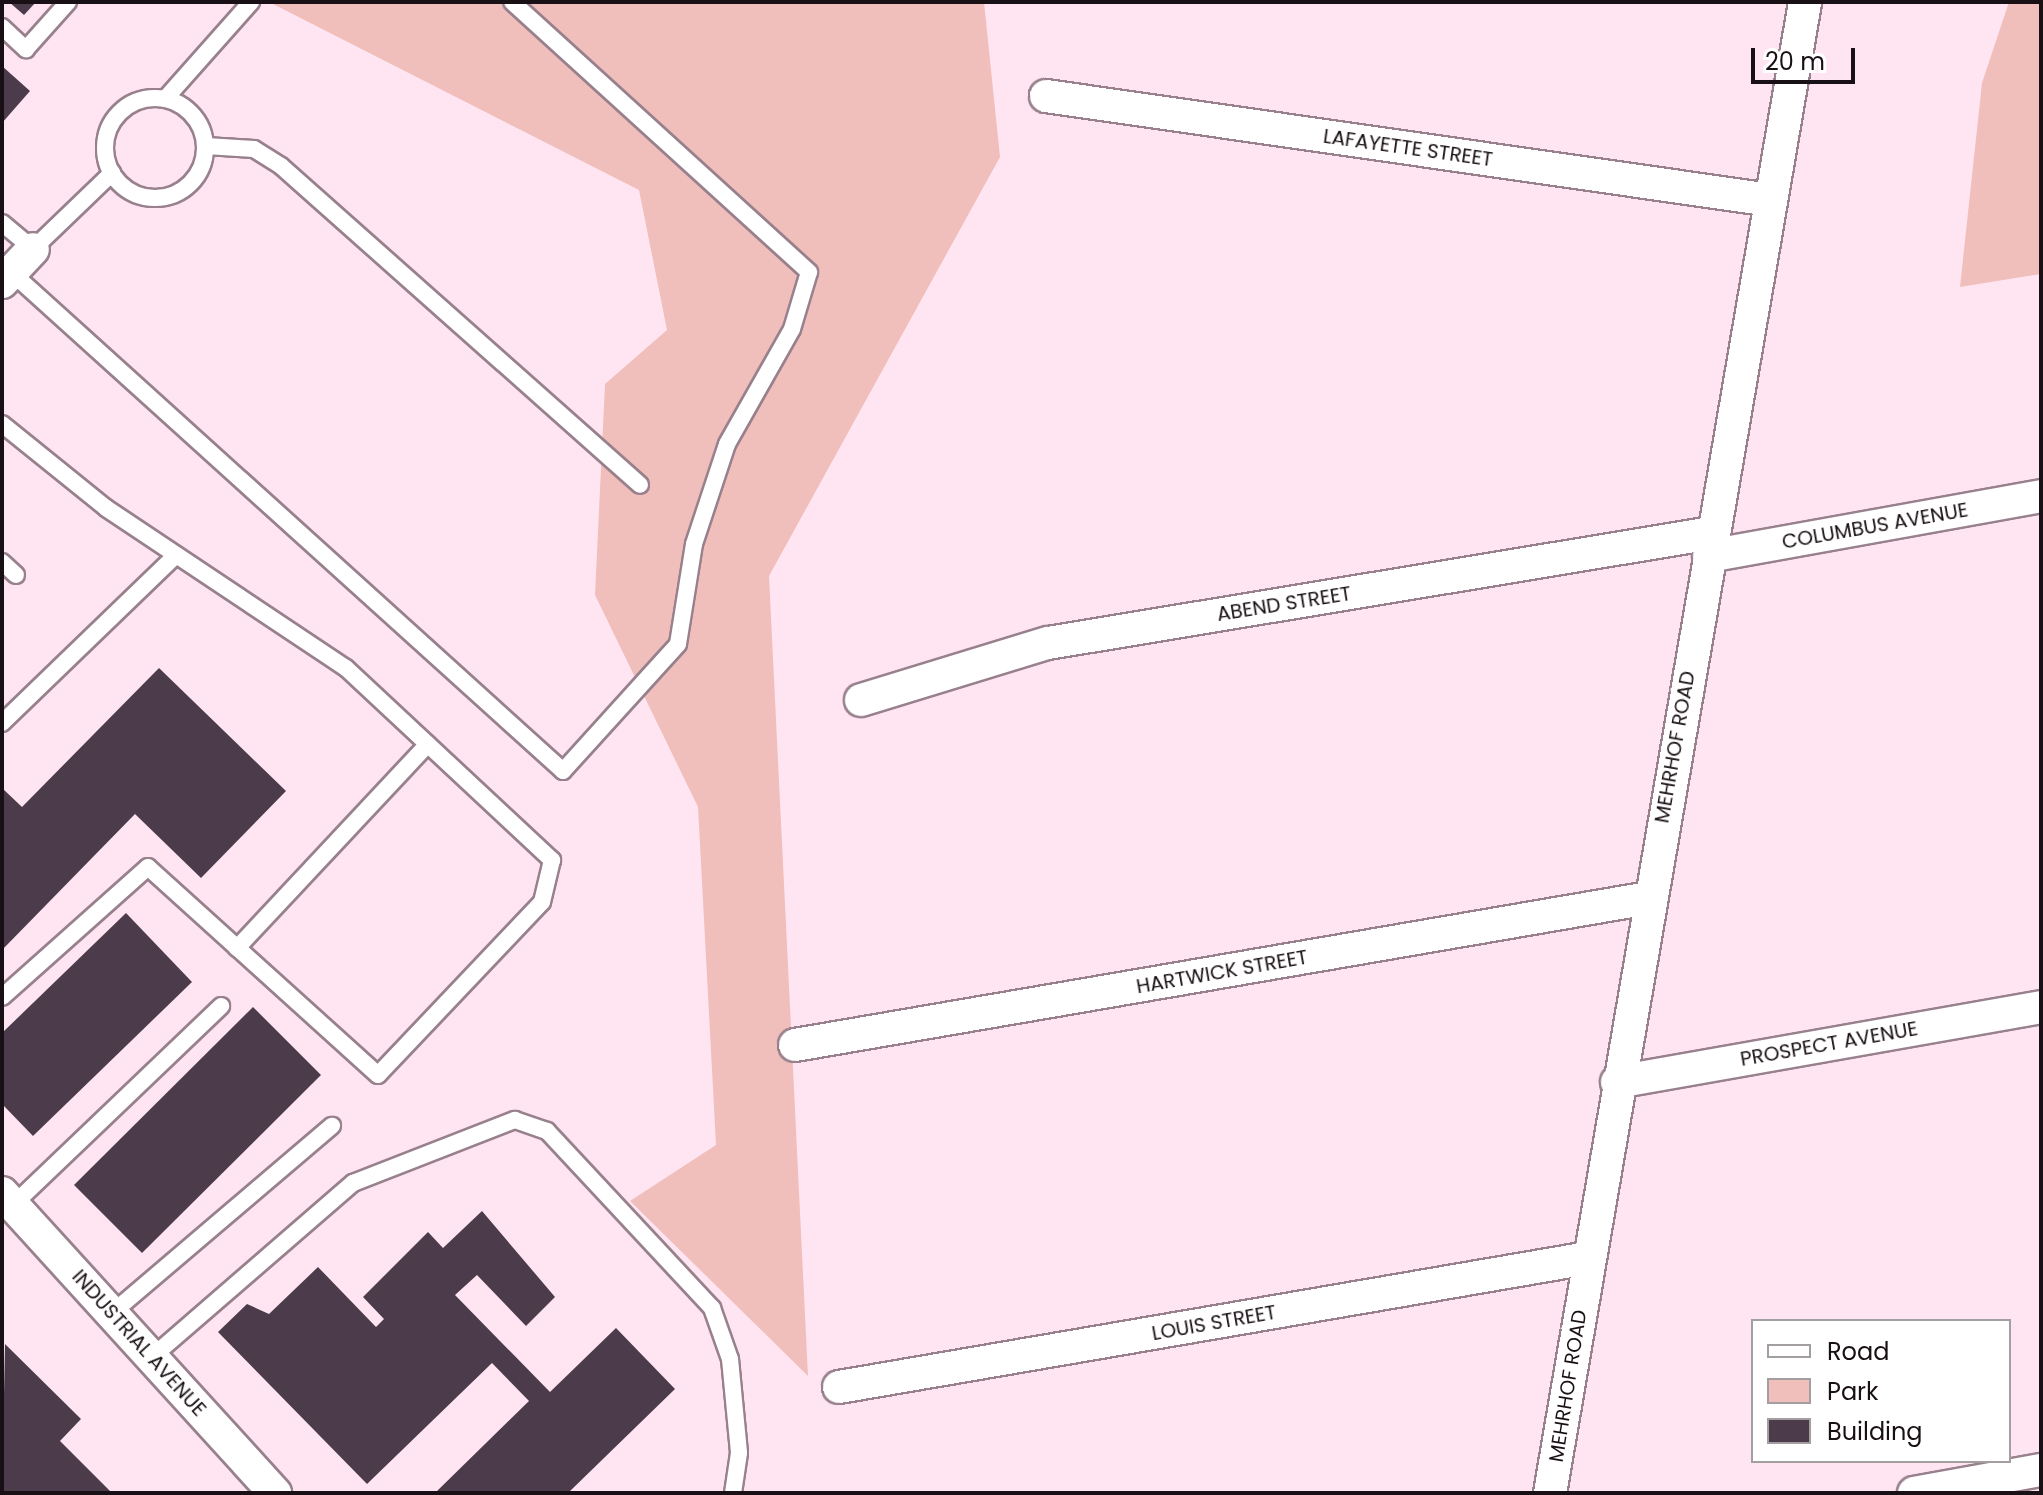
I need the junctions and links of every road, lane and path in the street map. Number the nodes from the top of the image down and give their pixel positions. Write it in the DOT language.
graph roads {
  1 [pos="68,2"];
  2 [pos="251,2"];
  3 [pos="512,2"];
  4 [pos="1805,2"];
  5 [pos="2,27"];
  6 [pos="1046,96"];
  7 [pos="165,99"];
  8 [pos="206,146"];
  9 [pos="112,173"];
  10 [pos="1770,200"];
  11 [pos="2,223"];
  12 [pos="15,268"];
  13 [pos="2,424"];
  14 [pos="640,485"];
  15 [pos="2041,496"];
  16 [pos="1710,544"];
  17 [pos="176,555"];
  18 [pos="2,562"];
  19 [pos="16,575"];
  20 [pos="861,700"];
  21 [pos="2,723"];
  22 [pos="428,744"];
  23 [pos="1649,898"];
  24 [pos="237,948"];
  25 [pos="2,997"];
  26 [pos="221,1006"];
  27 [pos="2041,1007"];
  28 [pos="795,1045"];
  29 [pos="1617,1082"];
  30 [pos="332,1126"];
  31 [pos="7,1199"];
  32 [pos="1588,1258"];
  33 [pos="112,1313"];
  34 [pos="152,1357"];
  35 [pos="839,1387"];
  36 [pos="2041,1470"];
  37 [pos="275,1493"];
  38 [pos="733,1493"];
  39 [pos="1550,1493"];
  40 [pos="1914,1493"];
  1 -- 5 [label="lane"];
  2 -- 7 [label="lane"];
  3 -- 12 [label="lane"];
  4 -- 10 [label="street, MEHRHOF ROAD"];
  6 -- 10 [label="street, LAFAYETTE STREET"];
  7 -- 8 [label="lane"];
  7 -- 9 [label="lane"];
  8 -- 9 [label="lane"];
  8 -- 14 [label="lane"];
  9 -- 12 [label="lane"];
  10 -- 16 [label="street, MEHRHOF ROAD"];
  11 -- 12 [label="lane"];
  13 -- 17 [label="lane"];
  15 -- 16 [label="street, COLUMBUS AVENUE"];
  16 -- 20 [label="street, ABEND STREET"];
  16 -- 23 [label="street, MEHRHOF ROAD"];
  17 -- 21 [label="lane"];
  17 -- 22 [label="lane"];
  18 -- 19 [label="lane"];
  22 -- 24 [label="lane"];
  22 -- 24 [label="lane"];
  23 -- 28 [label="street, HARTWICK STREET"];
  23 -- 29 [label="street, MEHRHOF ROAD"];
  24 -- 25 [label="lane"];
  26 -- 31 [label="lane"];
  27 -- 29 [label="street, PROSPECT AVENUE"];
  29 -- 32 [label="street, MEHRHOF ROAD"];
  30 -- 33 [label="lane"];
  31 -- 33 [label="street, INDUSTRIAL AVENUE"];
  32 -- 35 [label="street, LOUIS STREET"];
  32 -- 39 [label="street, MEHRHOF ROAD"];
  33 -- 34 [label="street, INDUSTRIAL AVENUE"];
  34 -- 37 [label="street, INDUSTRIAL AVENUE"];
  34 -- 38 [label="lane"];
  36 -- 40 [label="street"];
}
